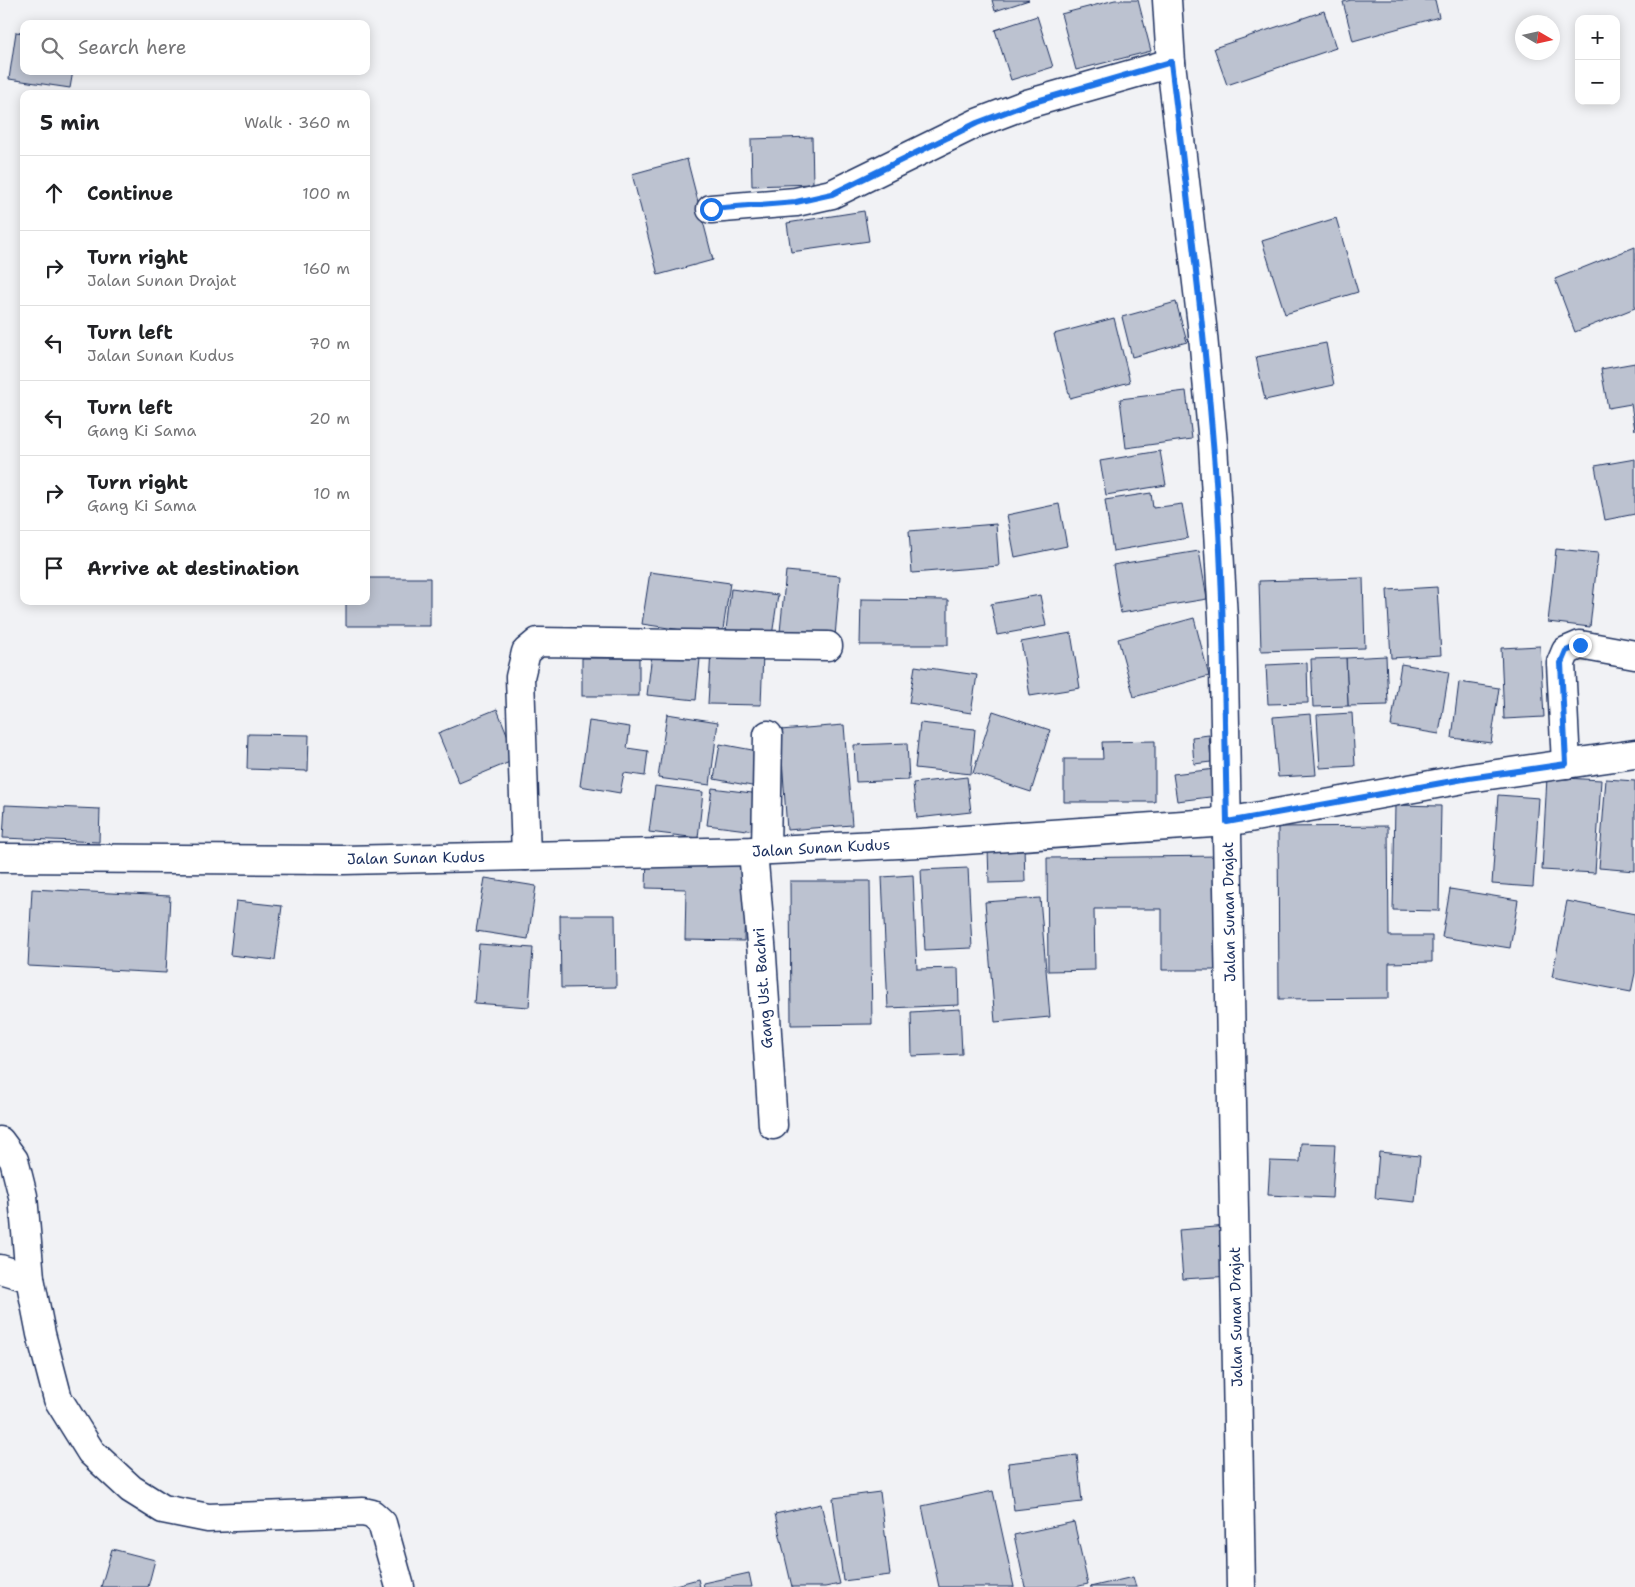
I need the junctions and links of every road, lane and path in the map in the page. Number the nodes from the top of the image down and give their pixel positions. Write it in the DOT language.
graph roads {
  1 [pos="1167,0"];
  2 [pos="1171,62"];
  3 [pos="711,209"];
  4 [pos="828,646"];
  5 [pos="1635,655"];
  6 [pos="768,735"];
  7 [pos="1635,754"];
  8 [pos="1566,764"];
  9 [pos="1227,822"];
  10 [pos="760,851"];
  11 [pos="526,856"];
  12 [pos="0,858"];
  13 [pos="773,1125"];
  14 [pos="5,1159"];
  15 [pos="0,1269"];
  16 [pos="30,1278"];
  17 [pos="400,1587"];
  18 [pos="1242,1587"];
  1 -- 2 [label="street, Jalan Sunan Drajat"];
  2 -- 3 [label="street"];
  2 -- 9 [label="street, Jalan Sunan Drajat"];
  4 -- 11 [label="street"];
  5 -- 8 [label="street"];
  6 -- 10 [label="street, Gang Ust. Bachri"];
  7 -- 8 [label="street, Jalan Sunan Kudus"];
  8 -- 9 [label="street, Jalan Sunan Kudus"];
  9 -- 10 [label="street, Jalan Sunan Kudus"];
  9 -- 18 [label="street, Jalan Sunan Drajat"];
  10 -- 11 [label="street, Jalan Sunan Kudus"];
  10 -- 13 [label="street, Gang Ust. Bachri"];
  11 -- 12 [label="street, Jalan Sunan Kudus"];
  14 -- 16 [label="street"];
  15 -- 16 [label="street"];
  16 -- 17 [label="street"];
}
